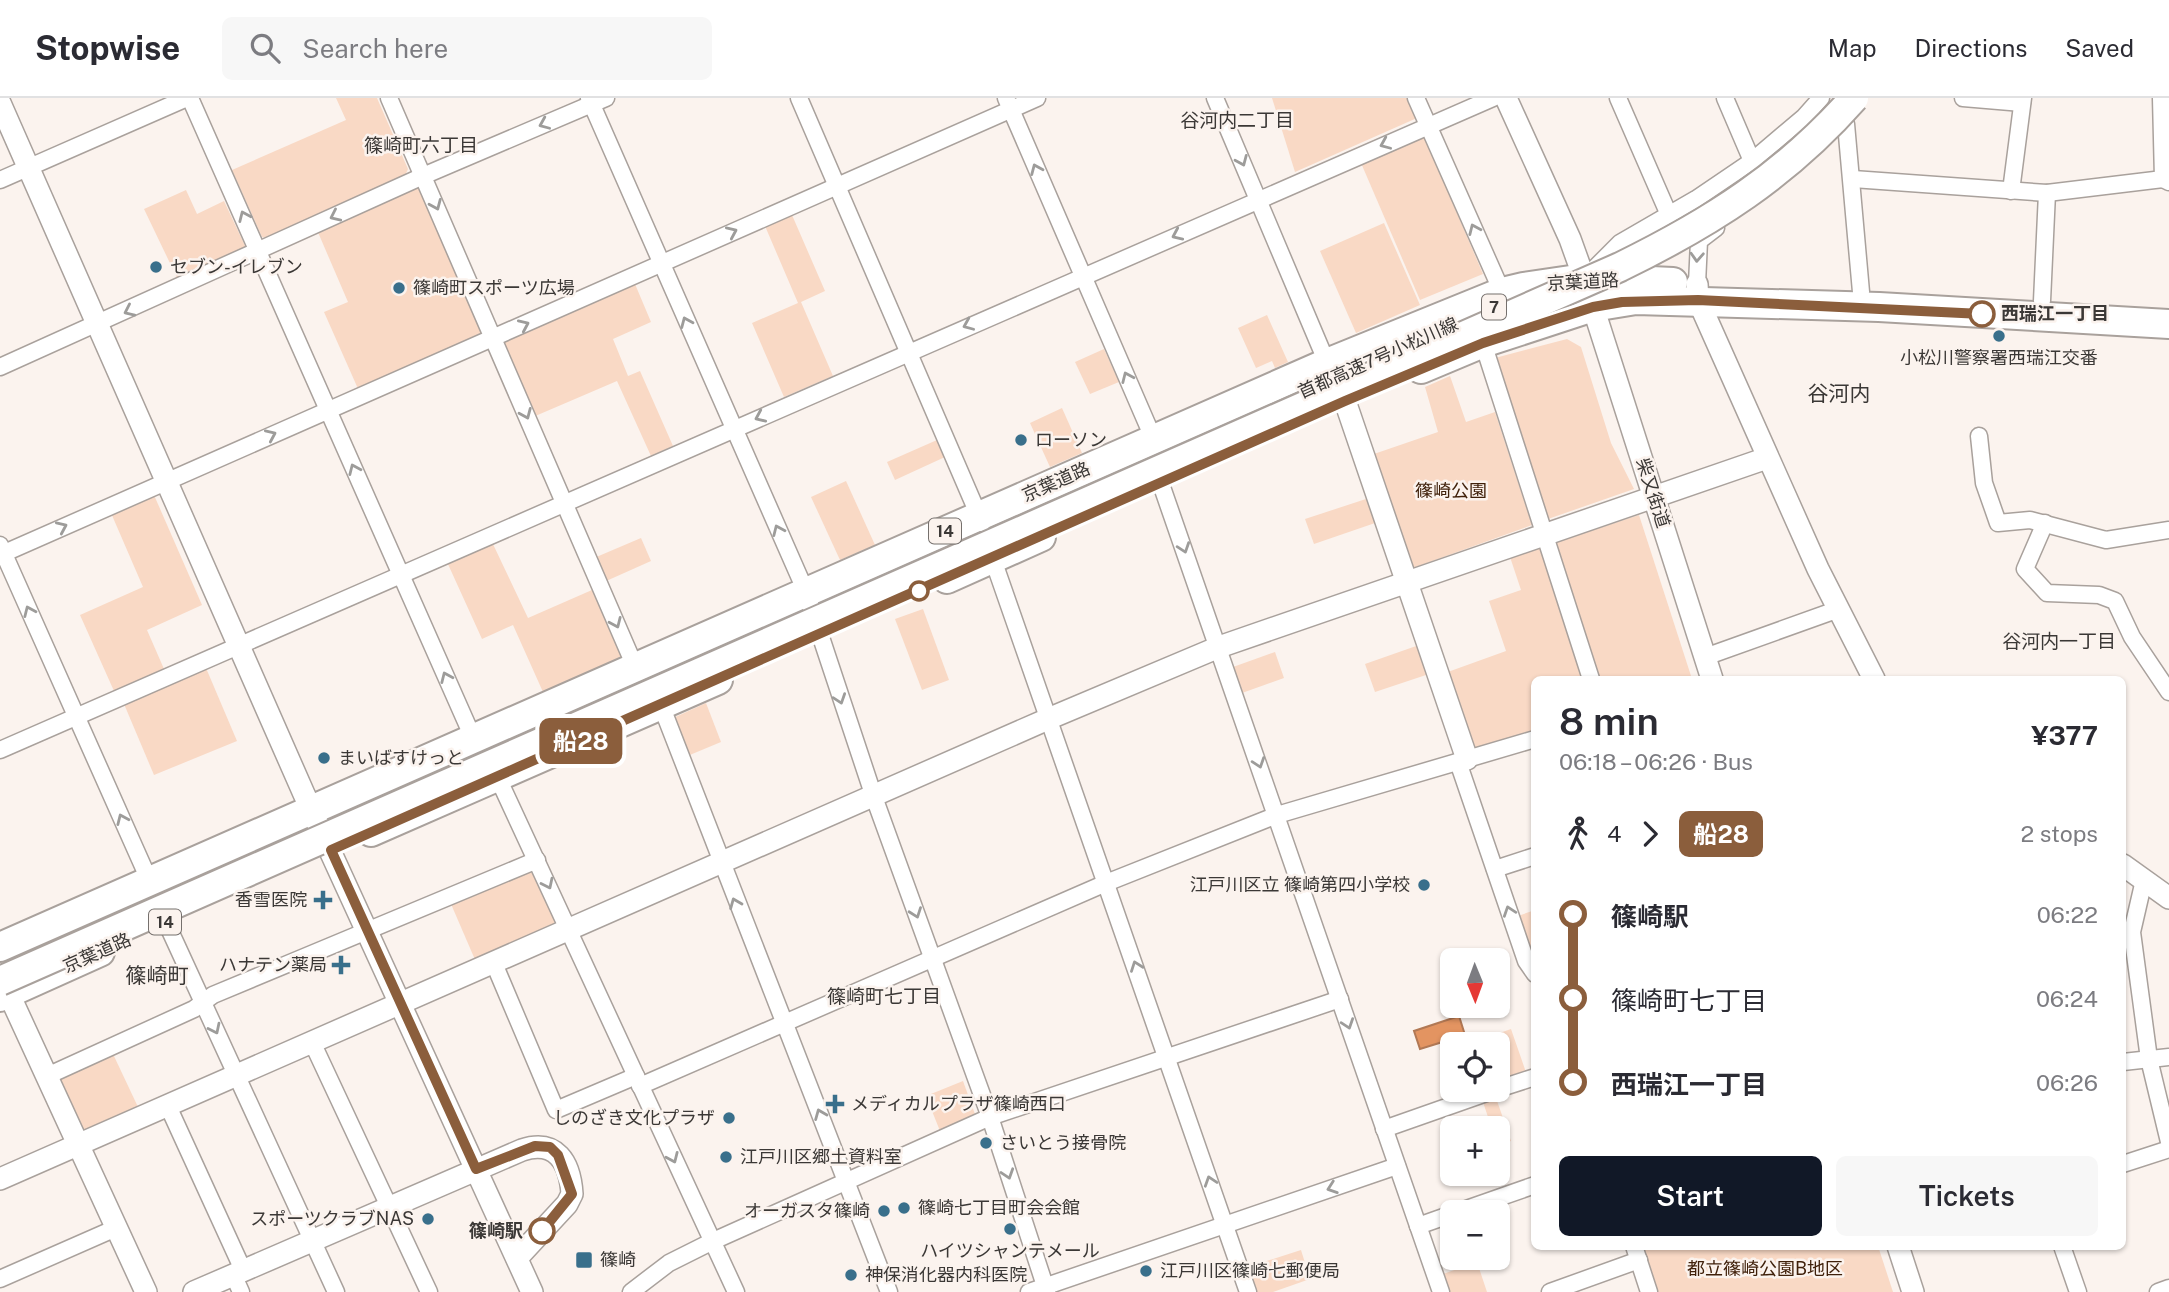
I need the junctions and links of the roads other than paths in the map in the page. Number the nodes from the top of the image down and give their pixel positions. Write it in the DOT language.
graph roads {
  1 [pos="189,98"];
  2 [pos="389,98"];
  3 [pos="799,98"];
  4 [pos="1037,98"];
  5 [pos="1215,98"];
  6 [pos="1416,98"];
  7 [pos="1493,98"];
  8 [pos="1506,98"];
  9 [pos="1618,98"];
  10 [pos="1725,98"];
  11 [pos="1821,98"];
  12 [pos="1835,98"];
  13 [pos="1869,98"];
  14 [pos="1963,98"];
  15 [pos="596,100"];
  16 [pos="2022,100"];
  17 [pos="0,103"];
  18 [pos="1008,104"];
  19 [pos="2164,108"];
  20 [pos="1850,111"];
  21 [pos="1428,126"];
  22 [pos="1752,161"];
  23 [pos="28,167"];
  24 [pos="423,176"];
  25 [pos="1853,179"];
  26 [pos="0,180"];
  27 [pos="2166,180"];
  28 [pos="838,188"];
  29 [pos="2011,191"];
  30 [pos="2047,193"];
  31 [pos="1259,199"];
  32 [pos="1669,215"];
  33 [pos="260,251"];
  34 [pos="661,264"];
  35 [pos="1082,276"];
  36 [pos="1584,278"];
  37 [pos="1502,292"];
  38 [pos="1697,292"];
  39 [pos="1861,292"];
  40 [pos="2042,301"];
  41 [pos="1593,307"];
  42 [pos="2169,308"];
  43 [pos="2169,324"];
  44 [pos="98,325"];
  45 [pos="494,338"];
  46 [pos="1483,343"];
  47 [pos="909,351"];
  48 [pos="1327,363"];
  49 [pos="0,367"];
  50 [pos="1345,401"];
  51 [pos="328,410"];
  52 [pos="732,429"];
  53 [pos="1979,436"];
  54 [pos="1154,440"];
  55 [pos="1767,458"];
  56 [pos="1126,475"];
  57 [pos="167,481"];
  58 [pos="1161,484"];
  59 [pos="1654,496"];
  60 [pos="564,504"];
  61 [pos="980,515"];
  62 [pos="2045,523"];
  63 [pos="2169,530"];
  64 [pos="1545,534"];
  65 [pos="1,551"];
  66 [pos="992,559"];
  67 [pos="401,576"];
  68 [pos="1407,581"];
  69 [pos="806,592"];
  70 [pos="1839,609"];
  71 [pos="817,635"];
  72 [pos="239,647"];
  73 [pos="1219,647"];
  74 [pos="1705,657"];
  75 [pos="636,668"];
  76 [pos="1590,676"];
  77 [pos="1711,676"];
  78 [pos="1872,676"];
  79 [pos="2169,692"];
  80 [pos="661,705"];
  81 [pos="76,718"];
  82 [pos="1048,719"];
  83 [pos="474,740"];
  84 [pos="1531,740"];
  85 [pos="0,750"];
  86 [pos="1463,760"];
  87 [pos="498,778"];
  88 [pos="874,797"];
  89 [pos="314,809"];
  90 [pos="1277,815"];
  91 [pos="331,850"];
  92 [pos="1531,857"];
  93 [pos="537,860"];
  94 [pos="720,865"];
  95 [pos="2126,867"];
  96 [pos="1494,869"];
  97 [pos="2144,880"];
  98 [pos="150,881"];
  99 [pos="1106,883"];
  100 [pos="2168,893"];
  101 [pos="166,922"];
  102 [pos="2128,923"];
  103 [pos="570,929"];
  104 [pos="367,930"];
  105 [pos="0,947"];
  106 [pos="932,957"];
  107 [pos="493,961"];
  108 [pos="0,963"];
  109 [pos="1531,967"];
  110 [pos="2,986"];
  111 [pos="2140,989"];
  112 [pos="2126,991"];
  113 [pos="1339,999"];
  114 [pos="202,1002"];
  115 [pos="400,1003"];
  116 [pos="783,1025"];
  117 [pos="312,1042"];
  118 [pos="2169,1056"];
  119 [pos="1169,1058"];
  120 [pos="2149,1059"];
  121 [pos="2126,1062"];
  122 [pos="236,1074"];
  123 [pos="47,1076"];
  124 [pos="1531,1077"];
  125 [pos="638,1081"];
  126 [pos="1510,1085"];
  127 [pos="1462,1102"];
  128 [pos="168,1106"];
  129 [pos="990,1118"];
  130 [pos="1384,1129"];
  131 [pos="2169,1142"];
  132 [pos="79,1145"];
  133 [pos="2169,1149"];
  134 [pos="2126,1163"];
  135 [pos="1397,1166"];
  136 [pos="476,1169"];
  137 [pos="0,1179"];
  138 [pos="847,1181"];
  139 [pos="1531,1186"];
  140 [pos="1492,1200"];
  141 [pos="387,1206"];
  142 [pos="1440,1218"];
  143 [pos="1224,1225"];
  144 [pos="1418,1226"];
  145 [pos="116,1228"];
  146 [pos="312,1240"];
  147 [pos="711,1242"];
  148 [pos="1899,1250"];
  149 [pos="2063,1250"];
  150 [pos="1636,1253"];
  151 [pos="517,1258"];
  152 [pos="0,1279"];
  153 [pos="239,1279"];
  154 [pos="2169,1288"];
  155 [pos="640,1289"];
  156 [pos="1040,1290"];
  157 [pos="146,1292"];
  158 [pos="194,1292"];
  159 [pos="336,1292"];
  160 [pos="429,1292"];
  161 [pos="532,1292"];
  162 [pos="736,1292"];
  163 [pos="889,1292"];
  164 [pos="1248,1292"];
  165 [pos="1441,1292"];
  166 [pos="1550,1292"];
  167 [pos="1649,1292"];
  168 [pos="1913,1292"];
  169 [pos="2078,1292"];
  170 [pos="2158,1292"];
  1 -- 23 [label="street"];
  33 -- 1 [label="street, one-way"];
  2 -- 24 [label="street"];
  3 -- 28 [label="street"];
  4 -- 18 [label="street"];
  5 -- 31 [label="street, one-way"];
  6 -- 21 [label="street"];
  7 -- 21 [label="street"];
  8 -- 36 [label="street"];
  9 -- 32 [label="street"];
  10 -- 22 [label="street"];
  11 -- 22 [label="street"];
  12 -- 56 [label="highway, 首都高速7号小松川線 / 7"];
  13 -- 20 [label="street"];
  14 -- 16 [label="street"];
  15 -- 24 [label="street, one-way"];
  15 -- 34 [label="street"];
  16 -- 29 [label="street"];
  17 -- 23 [label="street"];
  18 -- 28 [label="street"];
  35 -- 18 [label="street, one-way"];
  19 -- 27 [label="street"];
  20 -- 25 [label="street"];
  20 -- 38 [label="street, one-way"];
  20 -- 56 [label="highway, 首都高速7号小松川線 / 7, bridge"];
  21 -- 31 [label="street, one-way"];
  37 -- 21 [label="street, one-way"];
  22 -- 32 [label="street"];
  23 -- 26 [label="street"];
  23 -- 44 [label="street"];
  24 -- 33 [label="street, one-way"];
  24 -- 45 [label="street, one-way"];
  25 -- 29 [label="street"];
  25 -- 39 [label="street"];
  27 -- 30 [label="street"];
  34 -- 28 [label="street, one-way"];
  28 -- 47 [label="street"];
  29 -- 30 [label="street"];
  30 -- 40 [label="street"];
  31 -- 35 [label="street, one-way"];
  31 -- 48 [label="street"];
  32 -- 36 [label="street"];
  33 -- 44 [label="street, one-way"];
  33 -- 51 [label="street"];
  45 -- 34 [label="street, one-way"];
  52 -- 34 [label="street, one-way"];
  35 -- 47 [label="street, one-way"];
  54 -- 35 [label="street, one-way"];
  36 -- 37 [label="highway, 京葉道路 / 14"];
  36 -- 38 [label="highway, 京葉道路 / 14"];
  37 -- 48 [label="highway, 京葉道路 / 14"];
  38 -- 39 [label="highway, 京葉道路 / 14"];
  38 -- 41 [label="highway, 京葉道路 / 14"];
  38 -- 43 [label="highway, 京葉道路 / 14"];
  38 -- 55 [label="street"];
  39 -- 40 [label="highway, 京葉道路 / 14"];
  40 -- 42 [label="highway, 京葉道路 / 14"];
  41 -- 46 [label="highway, 京葉道路 / 14"];
  41 -- 59 [label="street, 柴又街道"];
  44 -- 49 [label="street"];
  44 -- 57 [label="street"];
  45 -- 51 [label="street"];
  45 -- 60 [label="street, one-way"];
  46 -- 50 [label="highway, 京葉道路 / 14"];
  46 -- 64 [label="street"];
  47 -- 52 [label="street, one-way"];
  47 -- 61 [label="street"];
  48 -- 54 [label="highway, 京葉道路 / 14"];
  50 -- 58 [label="highway, 京葉道路 / 14"];
  50 -- 68 [label="street"];
  57 -- 51 [label="street, one-way"];
  67 -- 51 [label="street, one-way"];
  52 -- 60 [label="street"];
  69 -- 52 [label="street, one-way"];
  53 -- 62 [label="street"];
  54 -- 61 [label="highway, 京葉道路 / 14"];
  55 -- 59 [label="street"];
  55 -- 70 [label="street"];
  56 -- 108 [label="highway, 京葉道路"];
  56 -- 110 [label="highway, 京葉道路, bridge"];
  65 -- 57 [label="street, one-way"];
  57 -- 72 [label="street"];
  58 -- 66 [label="highway, 京葉道路 / 14"];
  58 -- 73 [label="street, one-way"];
  59 -- 64 [label="street"];
  59 -- 74 [label="street, 柴又街道"];
  60 -- 67 [label="street"];
  60 -- 75 [label="street, one-way"];
  61 -- 66 [label="street"];
  61 -- 69 [label="highway, 京葉道路 / 14"];
  62 -- 63 [label="street"];
  62 -- 79 [label="street"];
  64 -- 68 [label="street"];
  64 -- 76 [label="street"];
  81 -- 65 [label="street, one-way"];
  66 -- 71 [label="highway, 京葉道路 / 14"];
  66 -- 82 [label="street"];
  67 -- 72 [label="street"];
  83 -- 67 [label="street, one-way"];
  68 -- 73 [label="street"];
  68 -- 86 [label="street"];
  69 -- 71 [label="street"];
  69 -- 75 [label="highway, 京葉道路 / 14"];
  70 -- 74 [label="street"];
  70 -- 78 [label="street"];
  71 -- 80 [label="highway, 京葉道路 / 14"];
  71 -- 88 [label="street, one-way"];
  72 -- 81 [label="street"];
  72 -- 89 [label="street"];
  73 -- 82 [label="street"];
  73 -- 90 [label="street, one-way"];
  74 -- 77 [label="street, 柴又街道"];
  75 -- 83 [label="highway, 京葉道路 / 14"];
  80 -- 87 [label="highway, 京葉道路 / 14"];
  80 -- 94 [label="street"];
  81 -- 85 [label="street"];
  98 -- 81 [label="street, one-way"];
  82 -- 88 [label="street"];
  82 -- 99 [label="street"];
  83 -- 89 [label="highway, 京葉道路 / 14"];
  84 -- 86 [label="street"];
  86 -- 90 [label="street"];
  86 -- 96 [label="street"];
  87 -- 91 [label="highway, 京葉道路 / 14"];
  87 -- 93 [label="street"];
  88 -- 94 [label="street"];
  88 -- 106 [label="street, one-way"];
  89 -- 91 [label="street"];
  89 -- 98 [label="highway, 京葉道路 / 14"];
  90 -- 99 [label="street"];
  90 -- 113 [label="street"];
  91 -- 101 [label="highway, 京葉道路 / 14"];
  91 -- 104 [label="street"];
  92 -- 96 [label="street"];
  93 -- 103 [label="street, one-way"];
  93 -- 104 [label="street"];
  94 -- 103 [label="street"];
  116 -- 94 [label="street, one-way"];
  95 -- 97 [label="street"];
  109 -- 96 [label="street, one-way"];
  97 -- 100 [label="street"];
  97 -- 102 [label="street"];
  98 -- 105 [label="highway, 京葉道路 / 14"];
  99 -- 106 [label="street"];
  119 -- 99 [label="street, one-way"];
  101 -- 110 [label="highway, 京葉道路 / 14"];
  101 -- 114 [label="street"];
  102 -- 111 [label="street"];
  103 -- 107 [label="street"];
  103 -- 125 [label="street"];
  104 -- 114 [label="street"];
  104 -- 115 [label="street"];
  106 -- 116 [label="street"];
  106 -- 129 [label="street"];
  107 -- 115 [label="street"];
  107 -- 125 [label="street"];
  110 -- 123 [label="street"];
  111 -- 112 [label="street"];
  111 -- 120 [label="street"];
  113 -- 119 [label="street"];
  113 -- 130 [label="street, one-way"];
  114 -- 122 [label="street, one-way"];
  114 -- 123 [label="street"];
  115 -- 117 [label="street"];
  115 -- 136 [label="street"];
  116 -- 125 [label="street"];
  138 -- 116 [label="street, one-way"];
  117 -- 122 [label="street"];
  117 -- 141 [label="street"];
  118 -- 120 [label="street"];
  119 -- 129 [label="street"];
  143 -- 119 [label="street, one-way"];
  120 -- 121 [label="street"];
  120 -- 131 [label="street"];
  122 -- 128 [label="street"];
  122 -- 146 [label="street"];
  123 -- 132 [label="street"];
  124 -- 126 [label="street"];
  125 -- 147 [label="street, one-way"];
  127 -- 130 [label="street"];
  128 -- 132 [label="street"];
  128 -- 153 [label="street"];
  129 -- 138 [label="street"];
  129 -- 156 [label="street, one-way"];
  130 -- 135 [label="street"];
  132 -- 137 [label="street"];
  132 -- 145 [label="street"];
  133 -- 134 [label="street"];
  135 -- 143 [label="street, one-way"];
  135 -- 144 [label="street"];
  136 -- 141 [label="street"];
  136 -- 151 [label="street"];
  136 -- 151 [label="street"];
  138 -- 147 [label="street"];
  138 -- 163 [label="street"];
  139 -- 140 [label="street"];
  141 -- 146 [label="street"];
  141 -- 160 [label="street"];
  142 -- 144 [label="street"];
  143 -- 156 [label="street"];
  143 -- 164 [label="street"];
  144 -- 165 [label="street"];
  145 -- 152 [label="street"];
  145 -- 157 [label="street"];
  146 -- 153 [label="street"];
  146 -- 159 [label="street"];
  147 -- 155 [label="street"];
  147 -- 162 [label="street"];
  148 -- 168 [label="street"];
  149 -- 169 [label="street"];
  150 -- 166 [label="street"];
  150 -- 167 [label="street"];
  151 -- 161 [label="street"];
  153 -- 158 [label="street"];
  154 -- 170 [label="street"];
}
